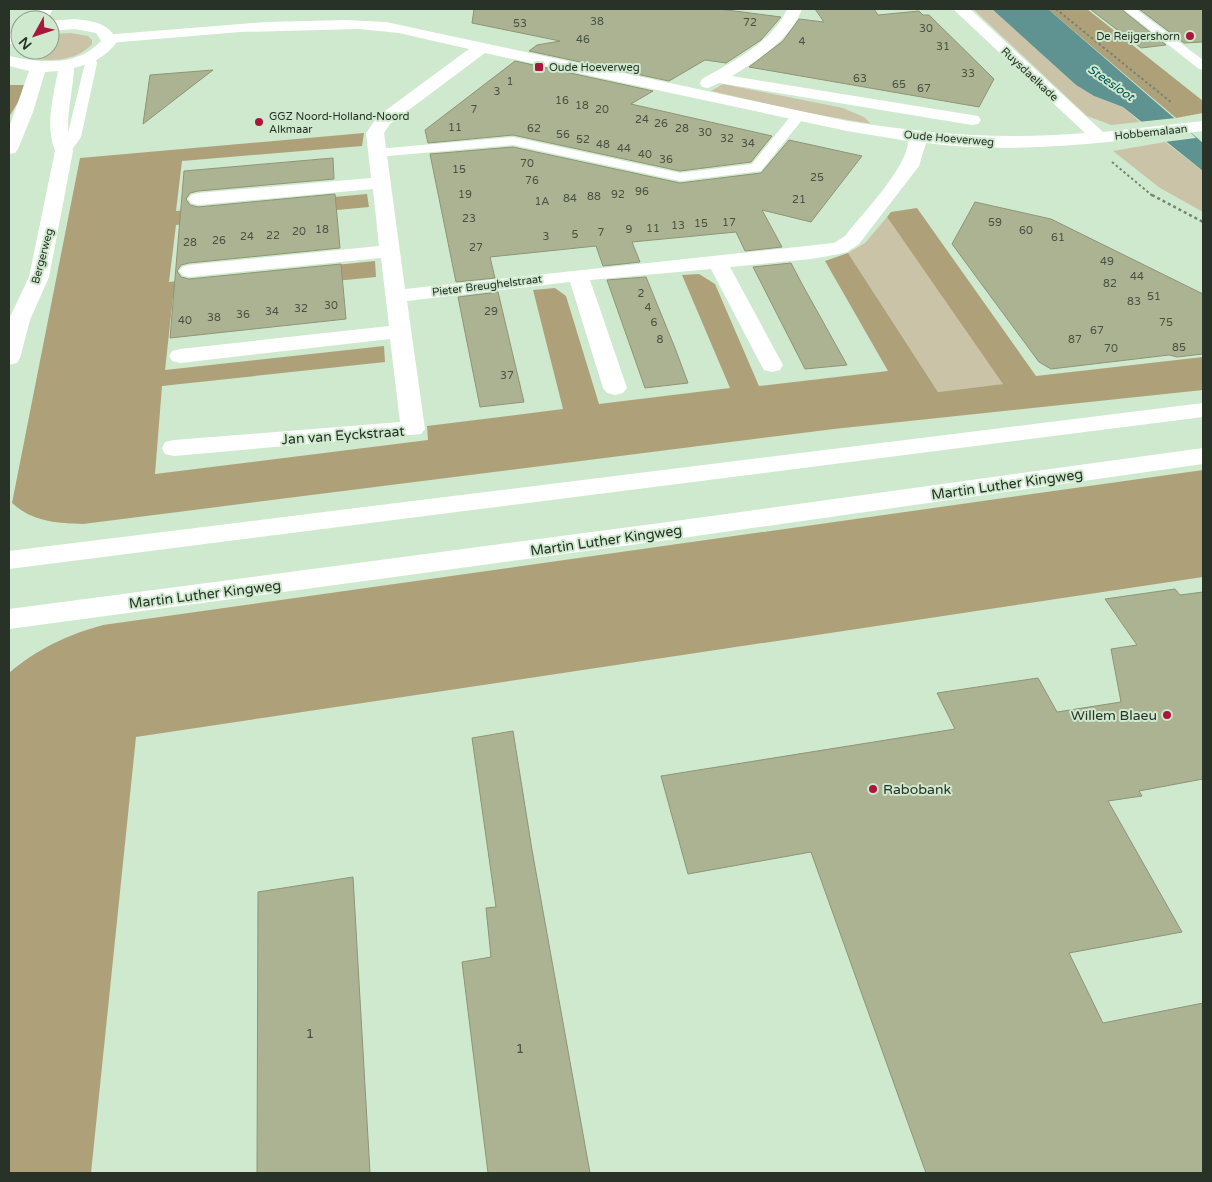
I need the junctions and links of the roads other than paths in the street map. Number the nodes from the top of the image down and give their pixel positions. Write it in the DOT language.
graph roads {
  1 [pos="86,9"];
  2 [pos="300,9"];
  3 [pos="794,9"];
  4 [pos="961,9"];
  5 [pos="1130,9"];
  6 [pos="1144,9"];
  7 [pos="60,23"];
  8 [pos="82,24"];
  9 [pos="292,28"];
  10 [pos="108,42"];
  11 [pos="482,47"];
  12 [pos="90,57"];
  13 [pos="9,61"];
  14 [pos="66,64"];
  15 [pos="1203,66"];
  16 [pos="38,67"];
  17 [pos="717,78"];
  18 [pos="694,92"];
  19 [pos="799,115"];
  20 [pos="972,120"];
  21 [pos="1197,127"];
  22 [pos="917,137"];
  23 [pos="1092,138"];
  24 [pos="9,149"];
  25 [pos="64,151"];
  26 [pos="377,153"];
  27 [pos="380,183"];
  28 [pos="198,199"];
  29 [pos="390,251"];
  30 [pos="717,261"];
  31 [pos="189,271"];
  32 [pos="578,275"];
  33 [pos="396,296"];
  34 [pos="400,331"];
  35 [pos="180,356"];
  36 [pos="9,358"];
  37 [pos="772,365"];
  38 [pos="615,388"];
  39 [pos="1203,410"];
  40 [pos="174,448"];
  41 [pos="1203,456"];
  42 [pos="9,560"];
  43 [pos="9,620"];
  1 -- 8 [label="main road"];
  2 -- 9 [label="main road"];
  3 -- 17 [label="main road"];
  4 -- 23 [label="main road, Ruysdaelkade"];
  5 -- 6 [label="lane"];
  5 -- 15 [label="lane"];
  7 -- 8 [label="main road"];
  8 -- 10 [label="main road"];
  9 -- 10 [label="main road, Oude Hoeverweg"];
  9 -- 11 [label="main road, Oude Hoeverweg"];
  10 -- 12 [label="main road"];
  11 -- 18 [label="main road, Oude Hoeverweg"];
  11 -- 26 [label="main road, Jan van Eyckstraat"];
  12 -- 14 [label="main road"];
  12 -- 25 [label="lane, Bergerweg"];
  13 -- 16 [label="main road"];
  14 -- 16 [label="main road"];
  14 -- 25 [label="main road, Bergerweg"];
  16 -- 24 [label="main road"];
  17 -- 18 [label="main road"];
  17 -- 20 [label="main road, Oude Hoeverweg"];
  18 -- 19 [label="main road, Oude Hoeverweg"];
  19 -- 22 [label="main road, Oude Hoeverweg"];
  19 -- 26 [label="lane"];
  21 -- 23 [label="main road, Hobbemalaan"];
  22 -- 23 [label="main road, Oude Hoeverweg"];
  22 -- 30 [label="main road, Pieter Breughelstraat"];
  25 -- 36 [label="main road, Bergerweg"];
  26 -- 27 [label="main road, Jan van Eyckstraat"];
  27 -- 28 [label="main road"];
  27 -- 29 [label="main road, Jan van Eyckstraat"];
  29 -- 31 [label="main road"];
  29 -- 33 [label="main road, Jan van Eyckstraat"];
  30 -- 32 [label="main road, Pieter Breughelstraat"];
  30 -- 37 [label="main road"];
  32 -- 33 [label="main road, Pieter Breughelstraat"];
  32 -- 38 [label="main road"];
  33 -- 34 [label="main road, Jan van Eyckstraat"];
  34 -- 35 [label="main road"];
  34 -- 40 [label="main road, Jan van Eyckstraat"];
  39 -- 42 [label="main road"];
  41 -- 43 [label="main road, Martin Luther Kingweg"];
}
